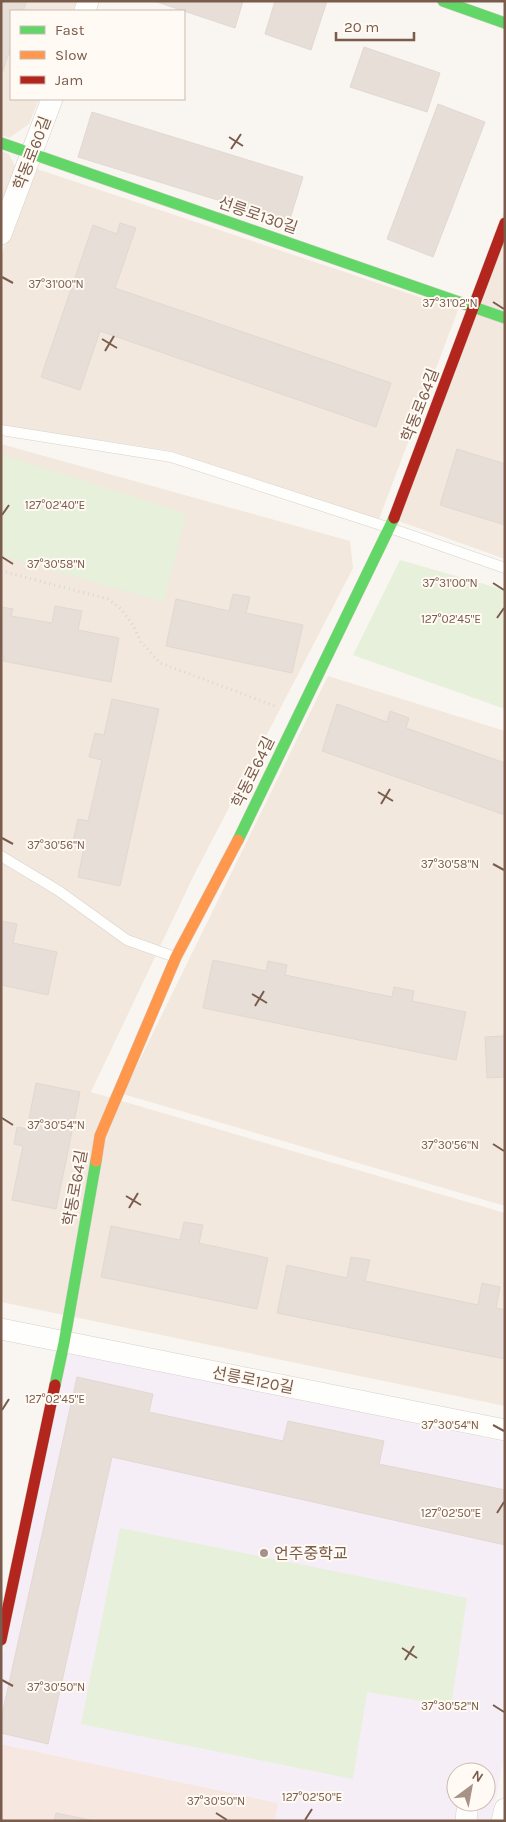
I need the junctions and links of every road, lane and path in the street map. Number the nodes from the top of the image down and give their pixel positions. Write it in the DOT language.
graph roads {
  1 [pos="443,1"];
  2 [pos="505,23"];
  3 [pos="52,100"];
  4 [pos="1,143"];
  5 [pos="32,154"];
  6 [pos="505,223"];
  7 [pos="1,234"];
  8 [pos="474,307"];
  9 [pos="505,318"];
  10 [pos="1,430"];
  11 [pos="390,528"];
  12 [pos="505,568"];
  13 [pos="1,571"];
  14 [pos="299,715"];
  15 [pos="1,856"];
  16 [pos="176,957"];
  17 [pos="1,1329"];
  18 [pos="64,1343"];
  19 [pos="505,1430"];
  20 [pos="1,1640"];
  21 [pos="505,1809"];
  22 [pos="502,1821"];
  1 -- 2 [label="street"];
  3 -- 5 [label="street, 학동로60길"];
  4 -- 5 [label="street, 선릉로130길"];
  5 -- 7 [label="street, 학동로60길"];
  5 -- 8 [label="street, 선릉로130길"];
  6 -- 8 [label="street, 학동로64길"];
  8 -- 9 [label="street, 선릉로130길"];
  8 -- 11 [label="street, 학동로64길"];
  10 -- 11 [label="lane"];
  11 -- 12 [label="lane"];
  11 -- 14 [label="street, 학동로64길"];
  13 -- 14 [label="path"];
  14 -- 16 [label="street, 학동로64길"];
  15 -- 16 [label="lane"];
  16 -- 18 [label="street, 학동로64길"];
  17 -- 18 [label="street, 선릉로120길"];
  18 -- 19 [label="street, 선릉로120길"];
  18 -- 20 [label="street, 학동로64길"];
  21 -- 22 [label="street"];
}
